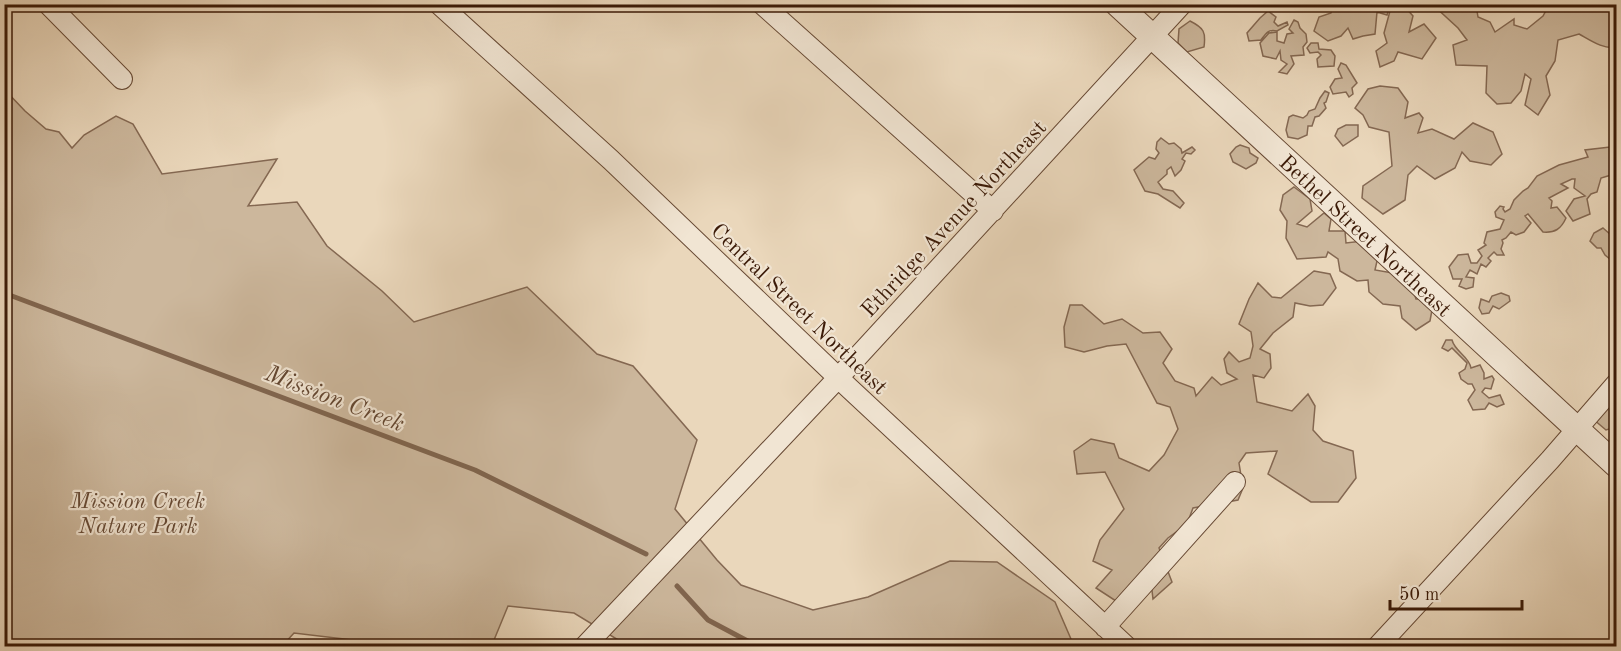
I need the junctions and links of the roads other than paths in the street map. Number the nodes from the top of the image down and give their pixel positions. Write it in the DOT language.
graph roads {
  1 [pos="48,4"];
  2 [pos="439,4"];
  3 [pos="762,4"];
  4 [pos="1117,4"];
  5 [pos="1182,4"];
  6 [pos="1153,37"];
  7 [pos="122,79"];
  8 [pos="993,210"];
  9 [pos="838,378"];
  10 [pos="1617,384"];
  11 [pos="1577,429"];
  12 [pos="1617,465"];
  13 [pos="1235,482"];
  14 [pos="1105,627"];
  15 [pos="585,646"];
  16 [pos="1126,646"];
  17 [pos="1378,646"];
  1 -- 7 [label="street"];
  2 -- 9 [label="street, Central Street Northeast"];
  3 -- 8 [label="street"];
  4 -- 6 [label="street, Bethel Street Northeast"];
  5 -- 6 [label="street, Ethridge Avenue Northeast"];
  6 -- 8 [label="street, Ethridge Avenue Northeast"];
  6 -- 11 [label="street, Bethel Street Northeast"];
  8 -- 9 [label="street, Ethridge Avenue Northeast"];
  9 -- 14 [label="street, Central Street Northeast"];
  9 -- 15 [label="street, Ethridge Avenue Northeast"];
  10 -- 11 [label="street"];
  11 -- 12 [label="street, Bethel Street Northeast"];
  11 -- 17 [label="street"];
  13 -- 14 [label="street"];
  14 -- 16 [label="street, Central Street Northeast"];
}
